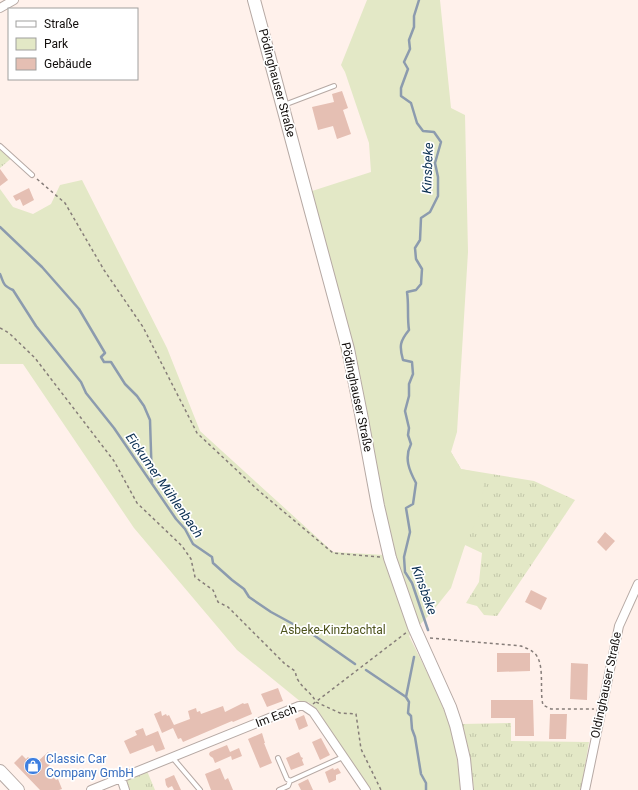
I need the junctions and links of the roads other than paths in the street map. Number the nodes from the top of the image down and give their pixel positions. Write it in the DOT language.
graph roads {
  1 [pos="14,0"];
  2 [pos="254,0"];
  3 [pos="0,8"];
  4 [pos="334,86"];
  5 [pos="283,106"];
  6 [pos="0,146"];
  7 [pos="32,175"];
  8 [pos="638,584"];
  9 [pos="172,757"];
  10 [pos="343,757"];
  11 [pos="278,758"];
  12 [pos="0,771"];
  13 [pos="120,778"];
  14 [pos="290,780"];
  15 [pos="18,790"];
  16 [pos="91,790"];
  17 [pos="125,790"];
  18 [pos="200,790"];
  19 [pos="278,790"];
  20 [pos="366,790"];
  21 [pos="467,790"];
  22 [pos="584,790"];
  1 -- 3 [label="street"];
  2 -- 5 [label="street, Pödinghauser Straße"];
  4 -- 5 [label="lane"];
  5 -- 21 [label="street, Pödinghauser Straße"];
  6 -- 7 [label="lane"];
  8 -- 22 [label="street, Oldinghauser Straße"];
  9 -- 10 [label="street, Im Esch"];
  9 -- 13 [label="street, Im Esch"];
  9 -- 18 [label="lane"];
  10 -- 14 [label="lane"];
  10 -- 20 [label="street, Im Esch"];
  11 -- 14 [label="lane"];
  12 -- 15 [label="street"];
  13 -- 16 [label="street, Im Esch"];
  13 -- 17 [label="street"];
  14 -- 19 [label="lane"];
}
